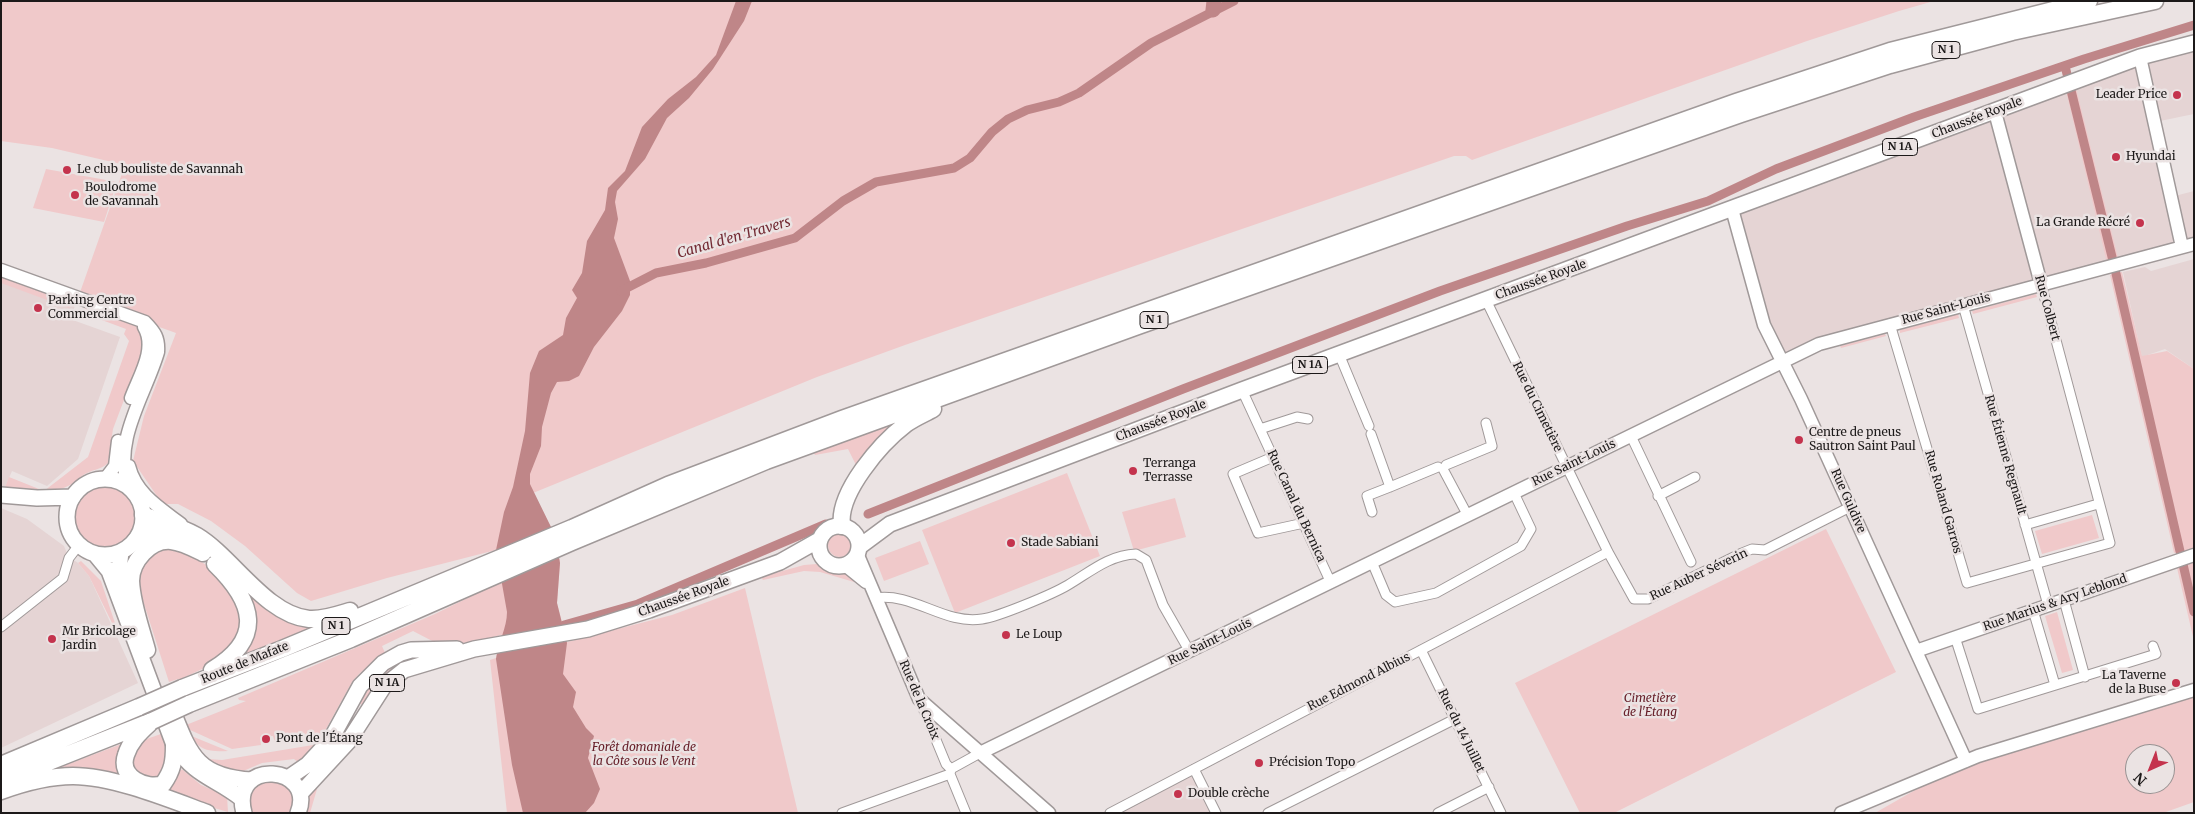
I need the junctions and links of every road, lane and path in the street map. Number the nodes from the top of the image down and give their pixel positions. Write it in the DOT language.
graph roads {
  1 [pos="2089,1"];
  2 [pos="2155,1"];
  3 [pos="2194,43"];
  4 [pos="2140,57"];
  5 [pos="1995,112"];
  6 [pos="1732,209"];
  7 [pos="2188,246"];
  8 [pos="1,270"];
  9 [pos="2041,284"];
  10 [pos="1486,300"];
  11 [pos="1963,305"];
  12 [pos="132,318"];
  13 [pos="1890,324"];
  14 [pos="1339,354"];
  15 [pos="1783,361"];
  16 [pos="990,381"];
  17 [pos="1242,390"];
  18 [pos="1308,419"];
  19 [pos="1486,423"];
  20 [pos="1260,430"];
  21 [pos="1631,436"];
  22 [pos="125,450"];
  23 [pos="1273,456"];
  24 [pos="1442,467"];
  25 [pos="1566,467"];
  26 [pos="1695,477"];
  27 [pos="105,479"];
  28 [pos="128,487"];
  29 [pos="1390,487"];
  30 [pos="1514,493"];
  31 [pos="1,495"];
  32 [pos="1658,496"];
  33 [pos="73,497"];
  34 [pos="1,501"];
  35 [pos="2098,504"];
  36 [pos="1850,507"];
  37 [pos="1372,512"];
  38 [pos="143,515"];
  39 [pos="1468,516"];
  40 [pos="67,520"];
  41 [pos="1304,522"];
  42 [pos="890,524"];
  43 [pos="2025,525"];
  44 [pos="846,527"];
  45 [pos="572,535"];
  46 [pos="197,536"];
  47 [pos="136,540"];
  48 [pos="819,540"];
  49 [pos="79,545"];
  50 [pos="858,550"];
  51 [pos="121,552"];
  52 [pos="1608,552"];
  53 [pos="203,553"];
  54 [pos="95,554"];
  55 [pos="2194,554"];
  56 [pos="824,559"];
  57 [pos="780,562"];
  58 [pos="1372,562"];
  59 [pos="1691,562"];
  60 [pos="845,565"];
  61 [pos="2036,565"];
  62 [pos="1331,583"];
  63 [pos="431,586"];
  64 [pos="873,592"];
  65 [pos="1630,594"];
  66 [pos="2064,600"];
  67 [pos="2048,605"];
  68 [pos="2033,610"];
  69 [pos="1,627"];
  70 [pos="1955,637"];
  71 [pos="2153,646"];
  72 [pos="474,649"];
  73 [pos="147,650"];
  74 [pos="1421,650"];
  75 [pos="1916,651"];
  76 [pos="1190,652"];
  77 [pos="2084,676"];
  78 [pos="2056,686"];
  79 [pos="182,688"];
  80 [pos="2194,690"];
  81 [pos="919,699"];
  82 [pos="1455,719"];
  83 [pos="152,721"];
  84 [pos="174,745"];
  85 [pos="980,754"];
  86 [pos="1966,761"];
  87 [pos="1,765"];
  88 [pos="1194,769"];
  89 [pos="951,771"];
  90 [pos="288,778"];
  91 [pos="252,780"];
  92 [pos="1,781"];
  93 [pos="1489,787"];
  94 [pos="1,791"];
  95 [pos="300,794"];
  96 [pos="1030,796"];
  97 [pos="243,806"];
  98 [pos="207,813"];
  99 [pos="298,813"];
  100 [pos="842,813"];
  101 [pos="966,813"];
  102 [pos="1038,813"];
  103 [pos="1049,813"];
  104 [pos="1110,813"];
  105 [pos="1216,813"];
  106 [pos="1268,813"];
  107 [pos="1438,813"];
  108 [pos="1502,813"];
  109 [pos="1841,813"];
  1 -- 45 [label="highway, N 1"];
  2 -- 16 [label="highway, N 1"];
  3 -- 4 [label="main road, Chaussée Royale / N 1A"];
  4 -- 5 [label="main road, Chaussée Royale / N 1A"];
  4 -- 7 [label="street"];
  5 -- 6 [label="main road, Chaussée Royale / N 1A"];
  5 -- 9 [label="street, Rue Colbert"];
  6 -- 10 [label="main road, Chaussée Royale / N 1A"];
  6 -- 15 [label="street, Rue Guldive"];
  7 -- 9 [label="street, Rue Saint-Louis"];
  8 -- 12 [label="street"];
  9 -- 11 [label="street, Rue Saint-Louis"];
  9 -- 35 [label="street, Rue Colbert"];
  10 -- 14 [label="main road, Chaussée Royale / N 1A"];
  10 -- 25 [label="street, Rue du Cimetière"];
  11 -- 13 [label="street, Rue Saint-Louis"];
  11 -- 43 [label="street, Rue Étienne Regnault"];
  12 -- 22 [label="street"];
  12 -- 27 [label="street"];
  13 -- 15 [label="street, Rue Saint-Louis"];
  13 -- 61 [label="street, Rue Roland Garros"];
  14 -- 17 [label="main road, Chaussée Royale / N 1A"];
  14 -- 29 [label="street"];
  15 -- 21 [label="street, Rue Saint-Louis"];
  15 -- 36 [label="street, Rue Guldive"];
  16 -- 44 [label="highway"];
  16 -- 45 [label="highway, N 1"];
  17 -- 20 [label="street, Rue Canal du Bernica"];
  17 -- 42 [label="main road, Chaussée Royale / N 1A"];
  18 -- 20 [label="street"];
  19 -- 24 [label="street"];
  20 -- 23 [label="street, Rue Canal du Bernica"];
  21 -- 25 [label="street, Rue Saint-Louis"];
  21 -- 32 [label="street, Rue Auber Séverin"];
  22 -- 28 [label="street"];
  22 -- 46 [label="street"];
  23 -- 41 [label="street, Rue Canal du Bernica"];
  23 -- 41 [label="street"];
  24 -- 29 [label="street"];
  24 -- 39 [label="street"];
  25 -- 30 [label="street, Rue Saint-Louis"];
  25 -- 52 [label="street, Rue du Cimetière"];
  26 -- 32 [label="street"];
  27 -- 28 [label="main road"];
  27 -- 33 [label="main road"];
  28 -- 38 [label="main road"];
  29 -- 37 [label="street"];
  30 -- 39 [label="street, Rue Saint-Louis"];
  30 -- 58 [label="street"];
  31 -- 33 [label="main road"];
  32 -- 59 [label="street, Rue Auber Séverin"];
  33 -- 40 [label="main road"];
  34 -- 40 [label="main road"];
  35 -- 43 [label="street"];
  35 -- 61 [label="street, Rue Colbert"];
  36 -- 65 [label="street, Rue Auber Séverin"];
  36 -- 75 [label="street, Rue Guldive"];
  38 -- 46 [label="highway"];
  38 -- 47 [label="main road"];
  39 -- 58 [label="street, Rue Saint-Louis"];
  40 -- 49 [label="main road"];
  41 -- 62 [label="street, Rue Canal du Bernica"];
  42 -- 44 [label="main road, Chaussée Royale / N 1A"];
  42 -- 50 [label="main road, Chaussée Royale / N 1A"];
  43 -- 61 [label="street, Rue Étienne Regnault"];
  44 -- 48 [label="main road"];
  44 -- 50 [label="main road"];
  45 -- 63 [label="highway, Route de Mafate / N 1"];
  45 -- 83 [label="highway, Route de Mafate / N 1, bridge"];
  46 -- 63 [label="highway"];
  47 -- 51 [label="main road"];
  47 -- 53 [label="highway"];
  48 -- 56 [label="main road"];
  48 -- 57 [label="main road, Chaussée Royale / N 1A"];
  49 -- 54 [label="main road"];
  49 -- 69 [label="street"];
  50 -- 60 [label="main road"];
  50 -- 64 [label="street, Rue de la Croix"];
  51 -- 54 [label="main road"];
  51 -- 73 [label="main road"];
  52 -- 65 [label="street, Rue du Cimetière"];
  52 -- 74 [label="street, Rue Edmond Albius"];
  53 -- 73 [label="highway"];
  53 -- 79 [label="highway"];
  54 -- 84 [label="main road"];
  55 -- 66 [label="street, Rue Marius & Ary Leblond"];
  56 -- 57 [label="main road, Chaussée Royale / N 1A"];
  56 -- 60 [label="main road"];
  57 -- 72 [label="main road, Chaussée Royale / N 1A"];
  58 -- 62 [label="street, Rue Saint-Louis"];
  60 -- 64 [label="street, Rue de la Croix"];
  61 -- 67 [label="street, Rue Étienne Regnault"];
  62 -- 76 [label="street, Rue Saint-Louis"];
  63 -- 79 [label="highway, Route de Mafate / N 1"];
  64 -- 76 [label="street"];
  64 -- 81 [label="street, Rue de la Croix"];
  66 -- 67 [label="street, Rue Marius & Ary Leblond"];
  66 -- 77 [label="street"];
  67 -- 68 [label="street, Rue Marius & Ary Leblond"];
  68 -- 70 [label="street, Rue Marius & Ary Leblond"];
  68 -- 78 [label="street"];
  70 -- 75 [label="street, Rue Marius & Ary Leblond"];
  70 -- 78 [label="street"];
  71 -- 77 [label="street"];
  72 -- 90 [label="main road, N 1A"];
  72 -- 95 [label="main road, N 1A"];
  73 -- 91 [label="main road"];
  74 -- 82 [label="street, Rue du 14 Juillet"];
  74 -- 88 [label="street, Rue Edmond Albius"];
  75 -- 86 [label="street, Rue Guldive"];
  76 -- 85 [label="street, Rue Saint-Louis"];
  77 -- 78 [label="street"];
  79 -- 87 [label="highway, Route de Mafate / N 1, bridge"];
  80 -- 86 [label="street"];
  81 -- 85 [label="street"];
  81 -- 89 [label="street, Rue de la Croix"];
  82 -- 93 [label="street, Rue du 14 Juillet"];
  82 -- 106 [label="street"];
  83 -- 84 [label="highway"];
  83 -- 92 [label="highway, Route de Mafate / N 1"];
  84 -- 97 [label="main road"];
  85 -- 89 [label="street"];
  85 -- 96 [label="street"];
  86 -- 109 [label="street"];
  88 -- 104 [label="street, Rue Edmond Albius"];
  88 -- 105 [label="street"];
  89 -- 100 [label="street"];
  89 -- 101 [label="street, Rue de la Croix"];
  90 -- 91 [label="main road"];
  90 -- 95 [label="main road"];
  91 -- 97 [label="main road"];
  93 -- 107 [label="street"];
  93 -- 108 [label="street, Rue du 14 Juillet"];
  94 -- 98 [label="highway"];
  95 -- 99 [label="main road"];
  96 -- 102 [label="street"];
  96 -- 103 [label="street"];
}
